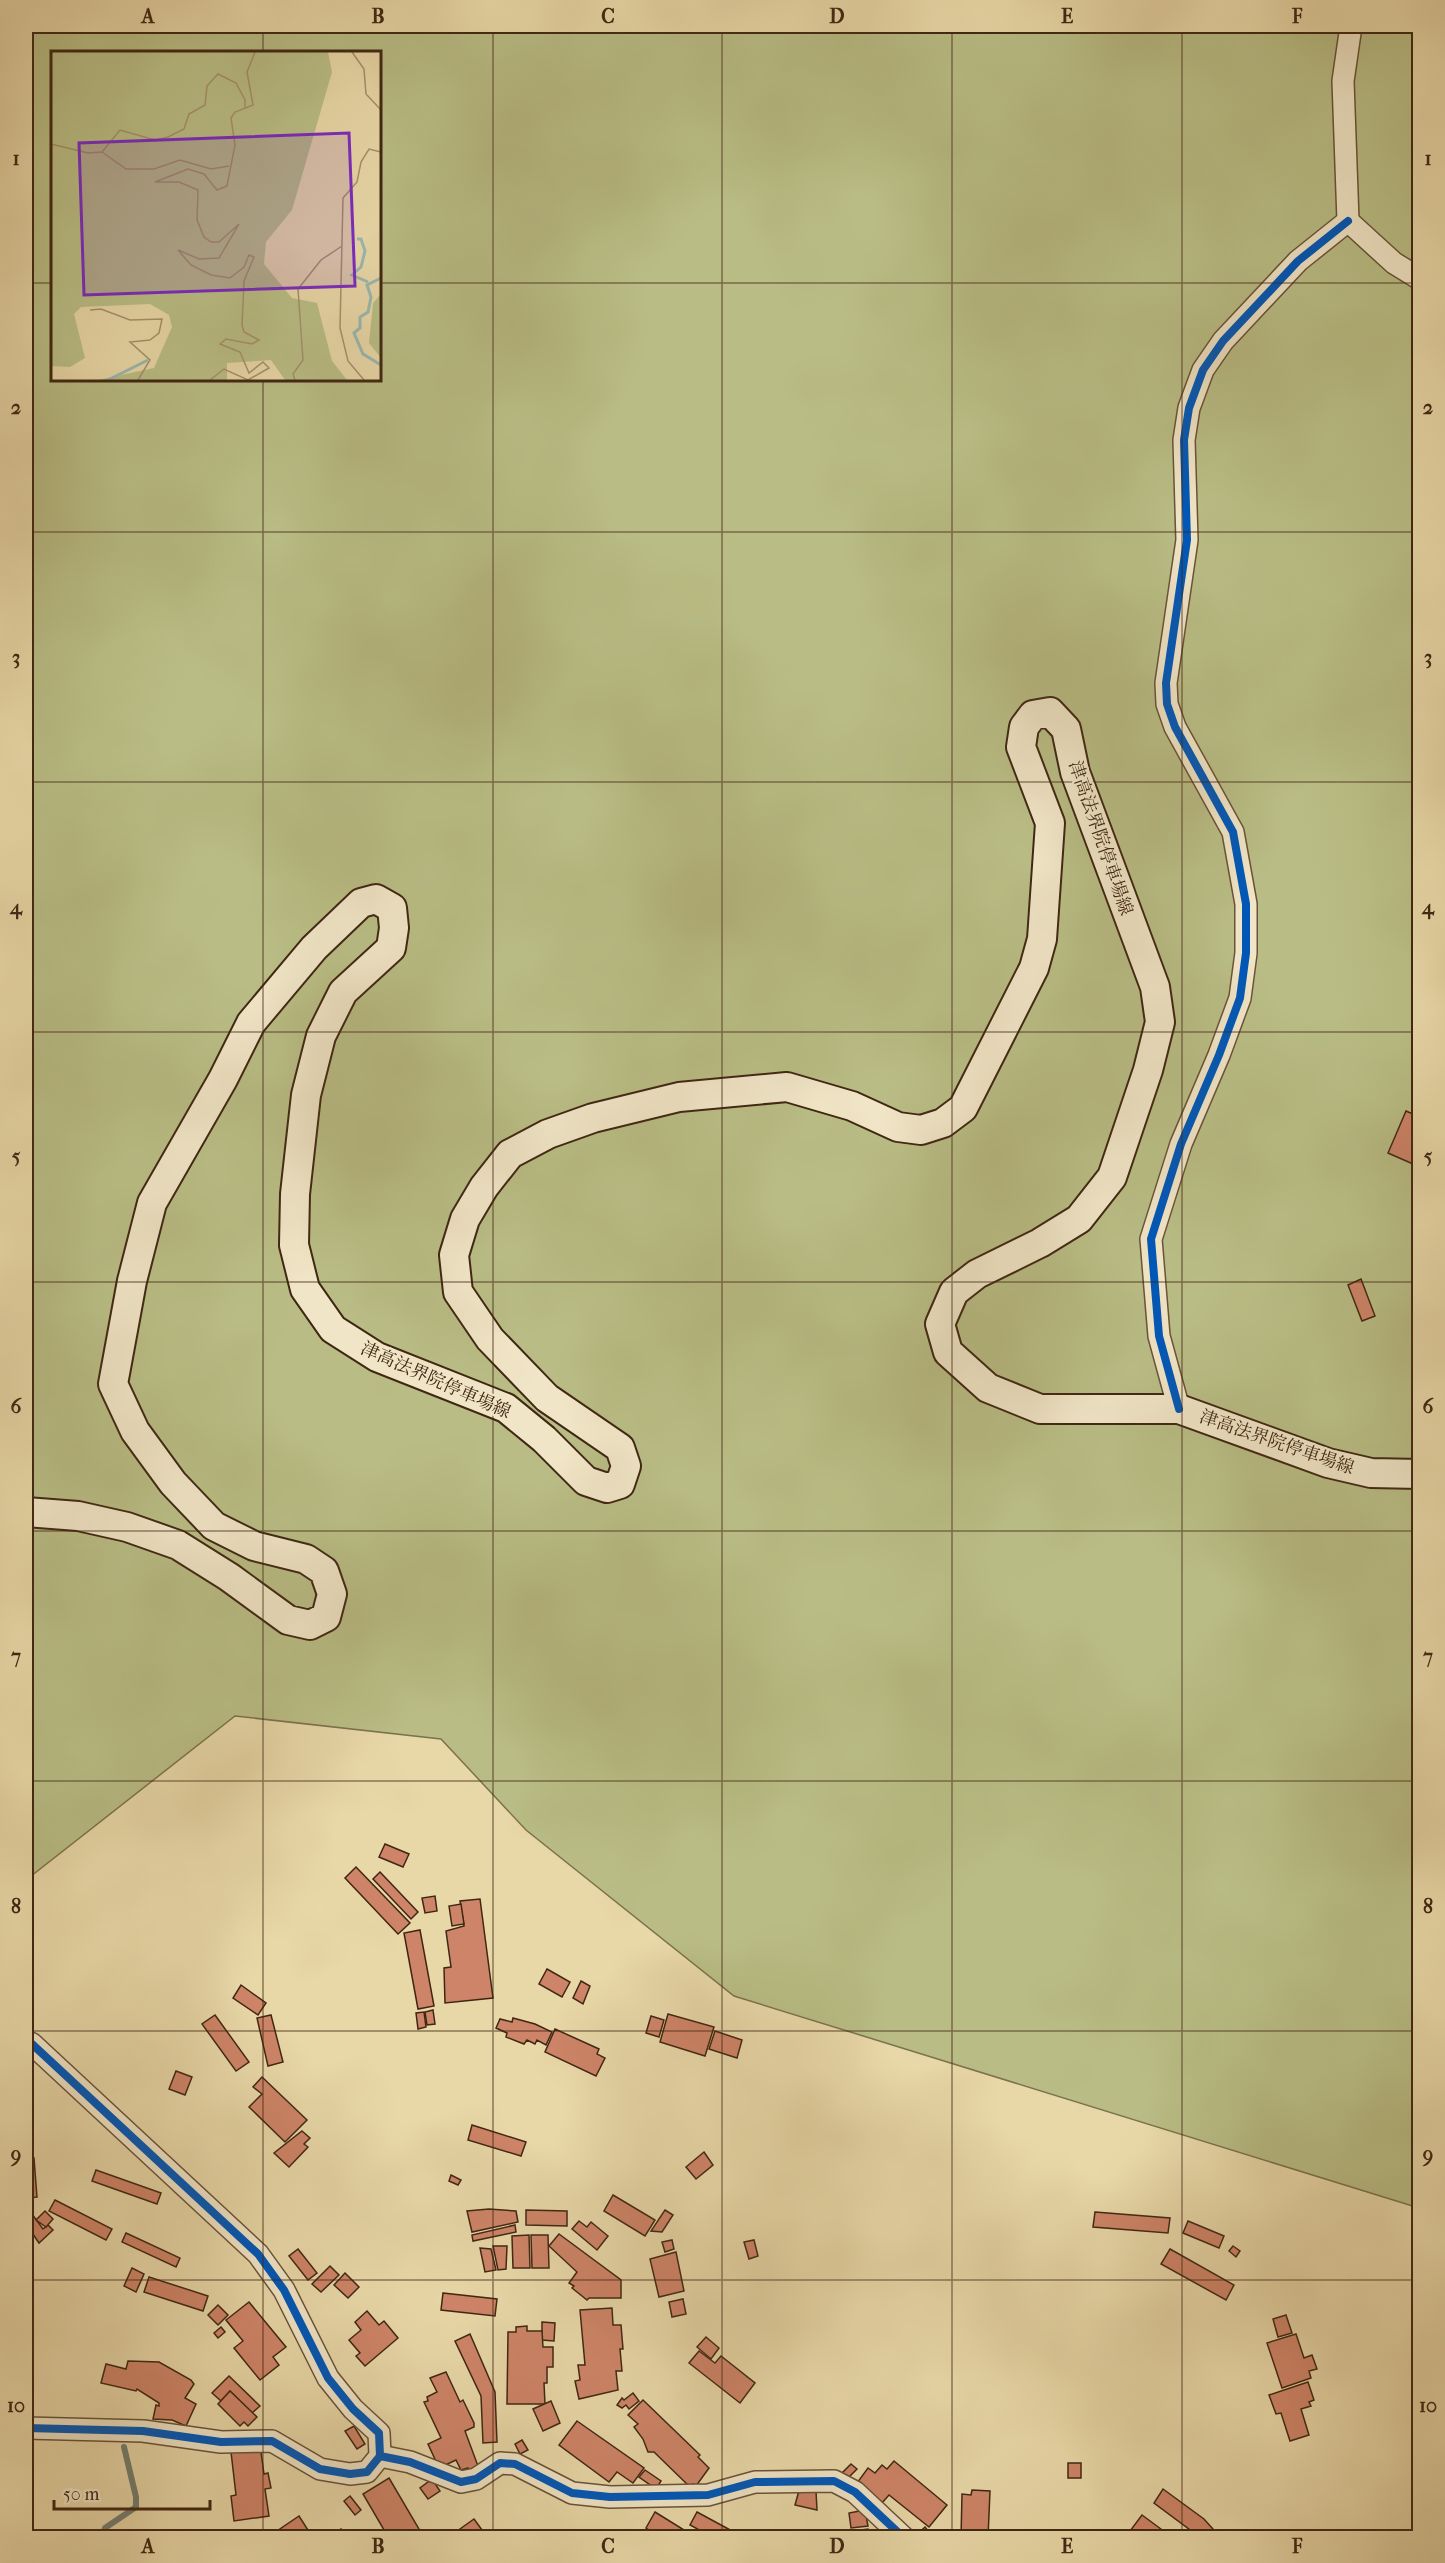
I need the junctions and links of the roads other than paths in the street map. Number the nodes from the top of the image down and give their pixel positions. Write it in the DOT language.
graph roads {
  1 [pos="1352,26"];
  2 [pos="1348,220"];
  3 [pos="1419,279"];
  4 [pos="1179,1409"];
  5 [pos="1419,1474"];
  6 [pos="26,1512"];
  7 [pos="26,2041"];
  8 [pos="26,2428"];
  9 [pos="380,2456"];
  10 [pos="904,2538"];
  1 -- 2 [label="street"];
  2 -- 3 [label="street"];
  2 -- 4 [label="street"];
  4 -- 5 [label="main road, 津高法界院停車場線"];
  4 -- 6 [label="main road, 津高法界院停車場線"];
  7 -- 9 [label="street"];
  8 -- 9 [label="street"];
  9 -- 10 [label="street"];
}
